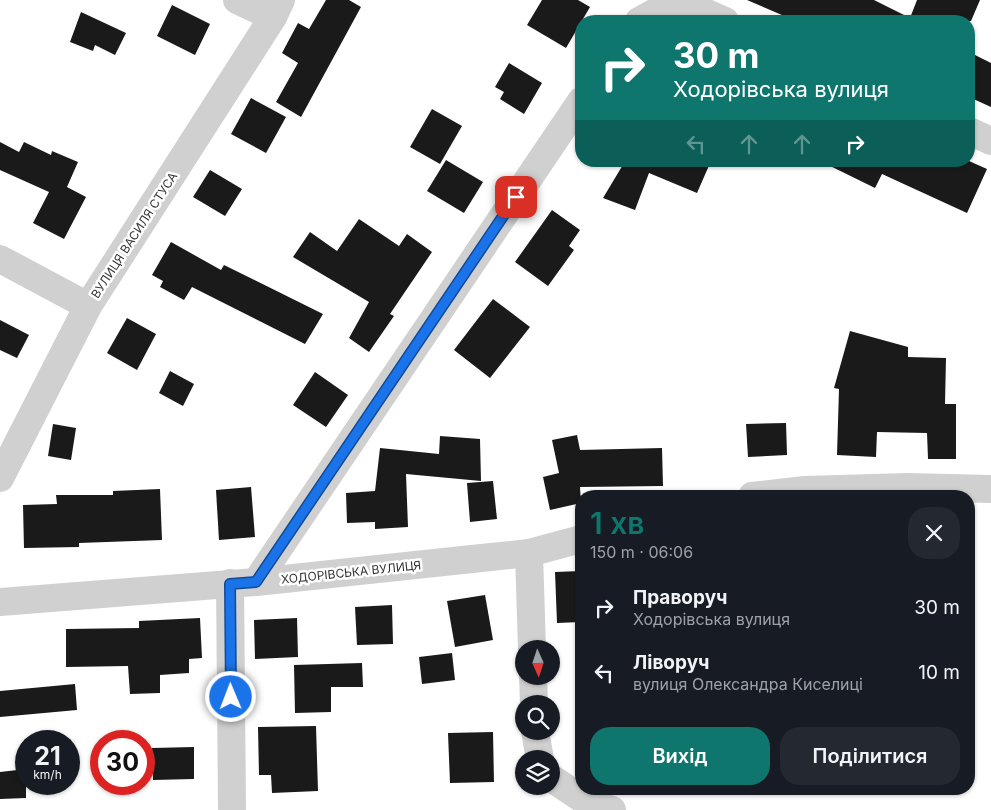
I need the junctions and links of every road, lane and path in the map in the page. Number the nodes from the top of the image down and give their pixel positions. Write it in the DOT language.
graph roads {
  1 [pos="237,0"];
  2 [pos="277,8"];
  3 [pos="650,15"];
  4 [pos="712,15"];
  5 [pos="575,110"];
  6 [pos="975,134"];
  7 [pos="991,141"];
  8 [pos="0,259"];
  9 [pos="88,306"];
  10 [pos="0,478"];
  11 [pos="991,489"];
  12 [pos="805,490"];
  13 [pos="575,540"];
  14 [pos="529,553"];
  15 [pos="243,583"];
  16 [pos="0,602"];
  17 [pos="532,640"];
  18 [pos="560,784"];
  19 [pos="575,794"];
  20 [pos="576,795"];
  21 [pos="232,810"];
  22 [pos="612,810"];
  1 -- 2 [label="street"];
  2 -- 9 [label="street, ВУЛИЦЯ ВАСИЛЯ СТУСА"];
  3 -- 4 [label="street"];
  5 -- 15 [label="street"];
  6 -- 7 [label="street"];
  8 -- 9 [label="street"];
  9 -- 10 [label="street, ВУЛИЦЯ ВАСИЛЯ СТУСА"];
  11 -- 12 [label="street"];
  13 -- 14 [label="street, ХОДОРІВСЬКА ВУЛИЦЯ"];
  14 -- 15 [label="street, ХОДОРІВСЬКА ВУЛИЦЯ"];
  14 -- 17 [label="street"];
  15 -- 16 [label="street, ХОДОРІВСЬКА ВУЛИЦЯ"];
  15 -- 21 [label="street"];
  18 -- 19 [label="street"];
  20 -- 22 [label="street"];
}
